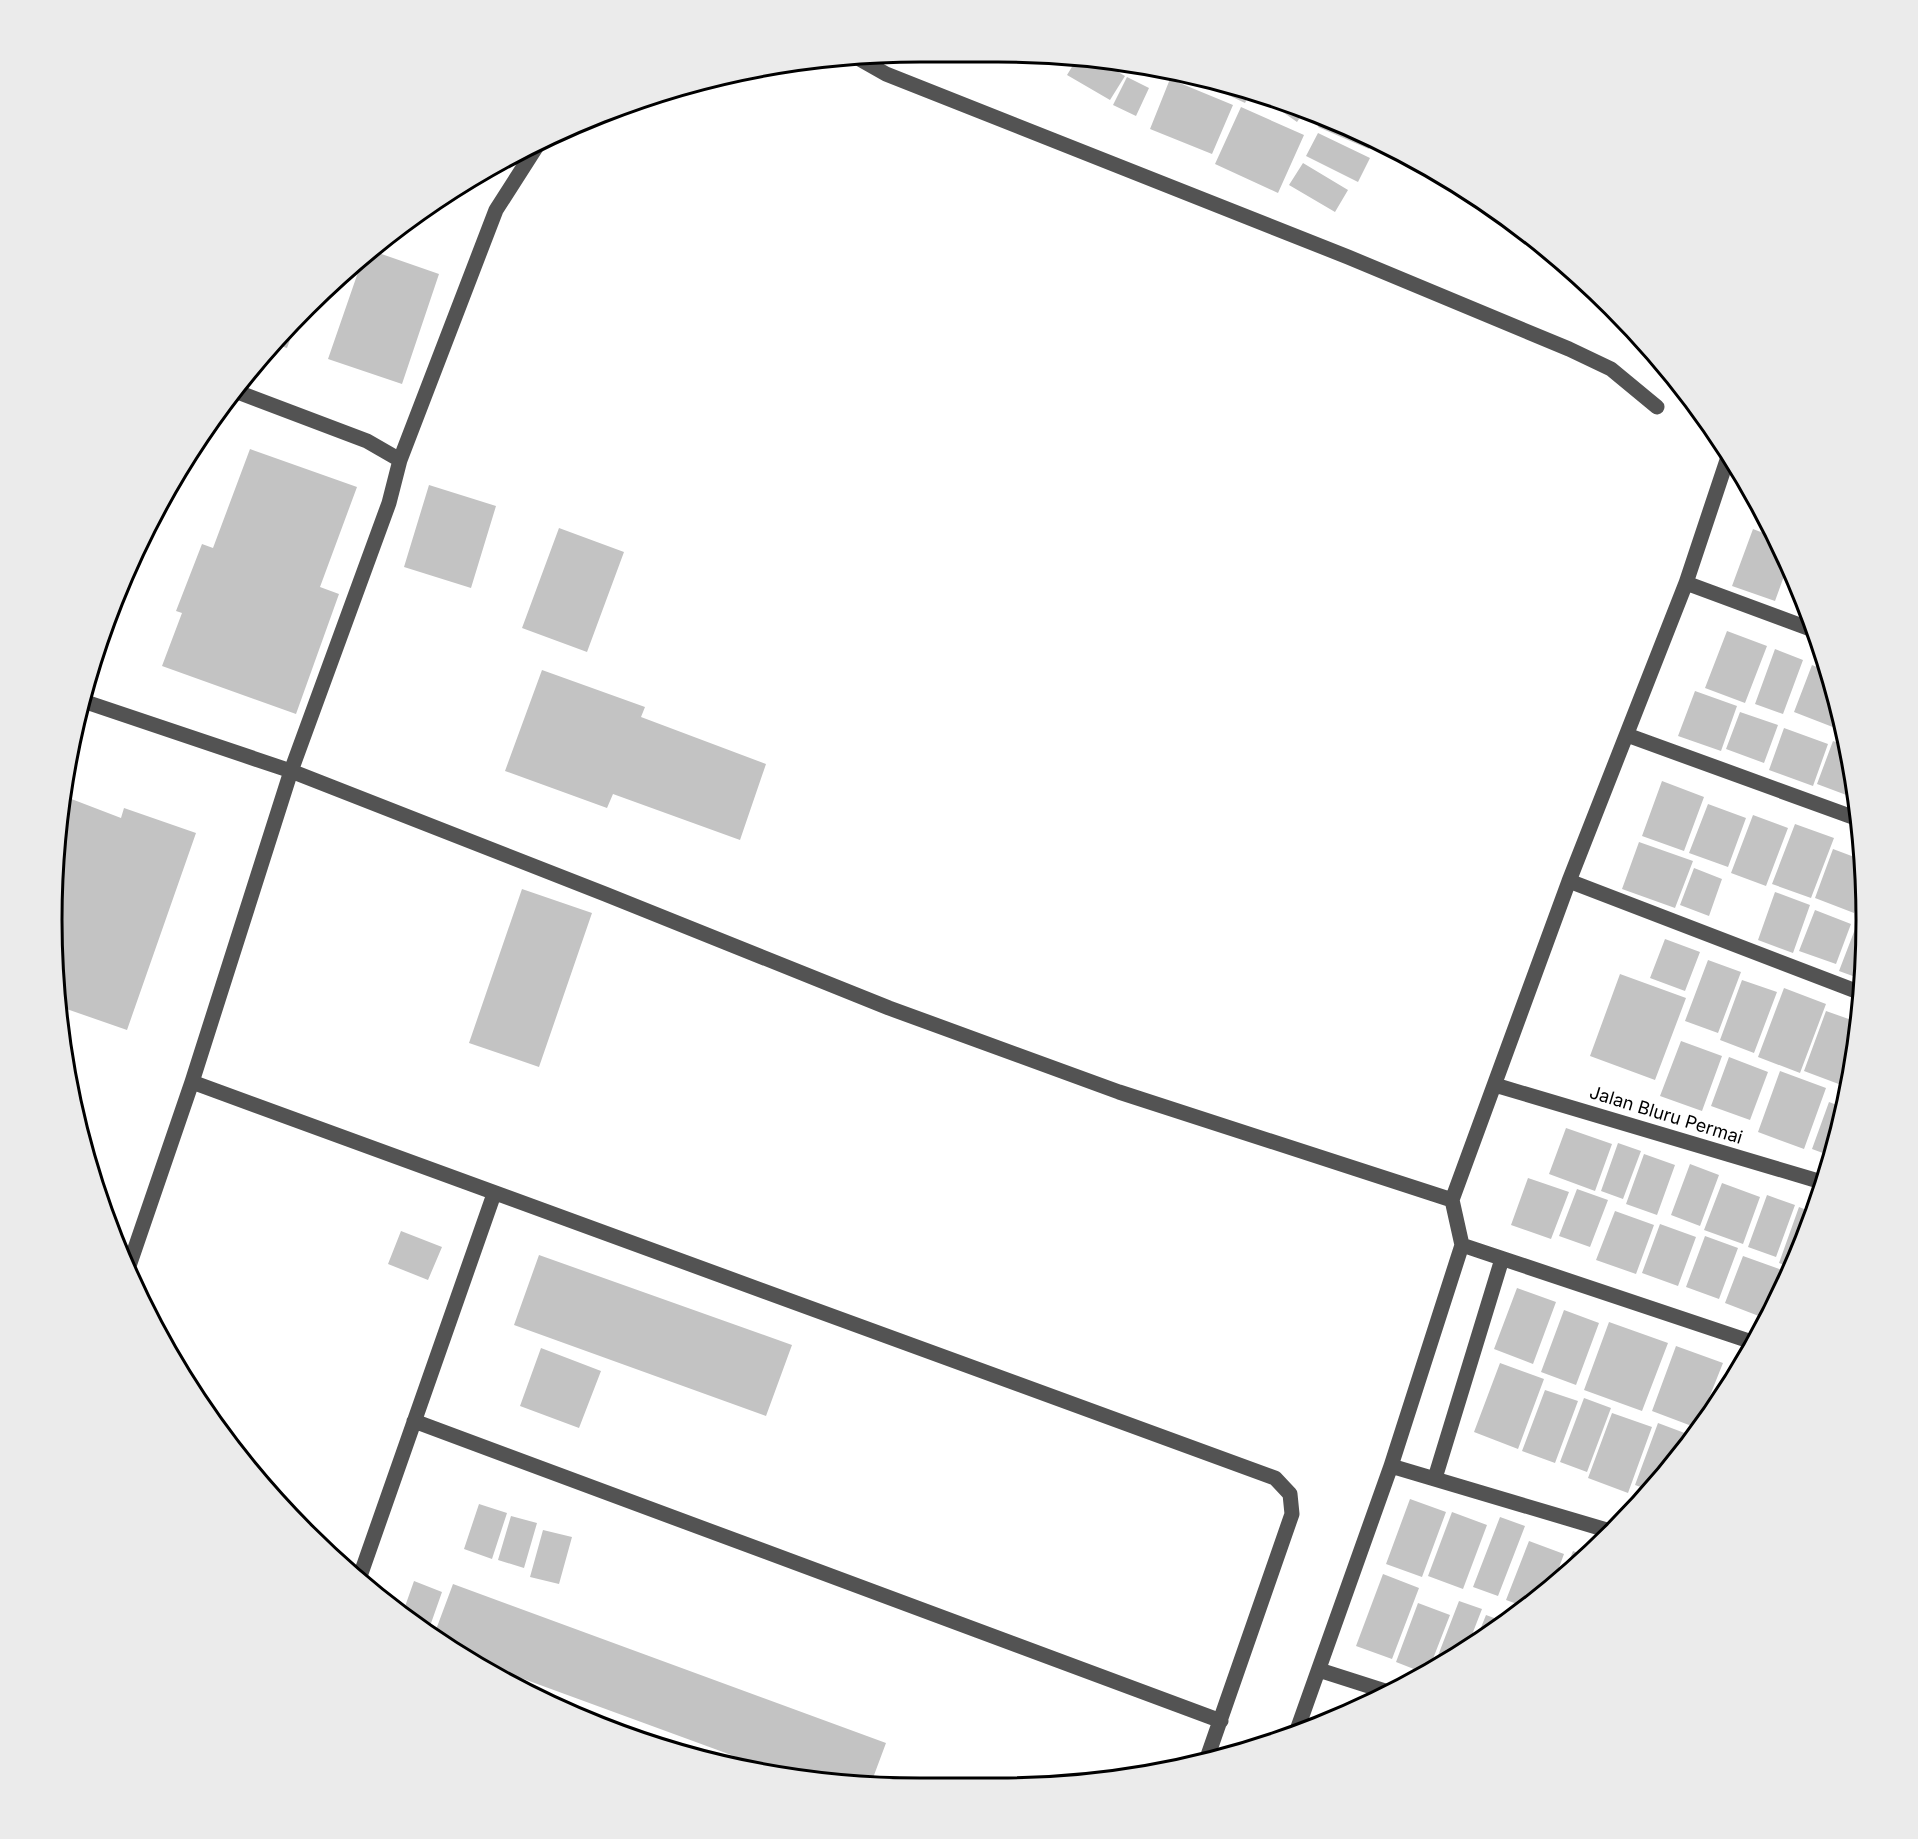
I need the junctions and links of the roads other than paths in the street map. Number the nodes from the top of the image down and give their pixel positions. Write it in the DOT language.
graph roads {
  1 [pos="866,63"];
  2 [pos="532,154"];
  3 [pos="242,394"];
  4 [pos="1657,407"];
  5 [pos="400,460"];
  6 [pos="1725,465"];
  7 [pos="1686,583"];
  8 [pos="1805,627"];
  9 [pos="90,703"];
  10 [pos="1627,735"];
  11 [pos="291,771"];
  12 [pos="1850,816"];
  13 [pos="1569,881"];
  14 [pos="1853,990"];
  15 [pos="192,1082"];
  16 [pos="1495,1085"];
  17 [pos="1815,1180"];
  18 [pos="494,1194"];
  19 [pos="1452,1200"];
  20 [pos="1462,1245"];
  21 [pos="132,1258"];
  22 [pos="1502,1259"];
  23 [pos="1746,1340"];
  24 [pos="414,1421"];
  25 [pos="1391,1466"];
  26 [pos="1435,1479"];
  27 [pos="1602,1529"];
  28 [pos="362,1571"];
  29 [pos="1319,1670"];
  30 [pos="1378,1689"];
  31 [pos="1221,1721"];
  32 [pos="1301,1722"];
  33 [pos="1210,1751"];
  1 -- 4 [label="street"];
  2 -- 5 [label="street"];
  3 -- 5 [label="street"];
  5 -- 11 [label="street"];
  6 -- 7 [label="street"];
  7 -- 8 [label="street"];
  7 -- 10 [label="street"];
  9 -- 11 [label="street"];
  10 -- 12 [label="street"];
  10 -- 13 [label="street"];
  11 -- 15 [label="street"];
  11 -- 19 [label="street"];
  13 -- 14 [label="street"];
  13 -- 16 [label="street"];
  15 -- 18 [label="street"];
  15 -- 21 [label="street"];
  16 -- 17 [label="street, Jalan Bluru Permai"];
  16 -- 19 [label="street"];
  18 -- 24 [label="street"];
  18 -- 31 [label="street"];
  19 -- 20 [label="street"];
  20 -- 22 [label="street"];
  20 -- 25 [label="street"];
  22 -- 23 [label="street"];
  22 -- 26 [label="street"];
  24 -- 28 [label="street"];
  24 -- 31 [label="street"];
  25 -- 26 [label="street"];
  25 -- 29 [label="street"];
  26 -- 27 [label="street"];
  29 -- 30 [label="street"];
  29 -- 32 [label="street"];
  31 -- 33 [label="street"];
}
